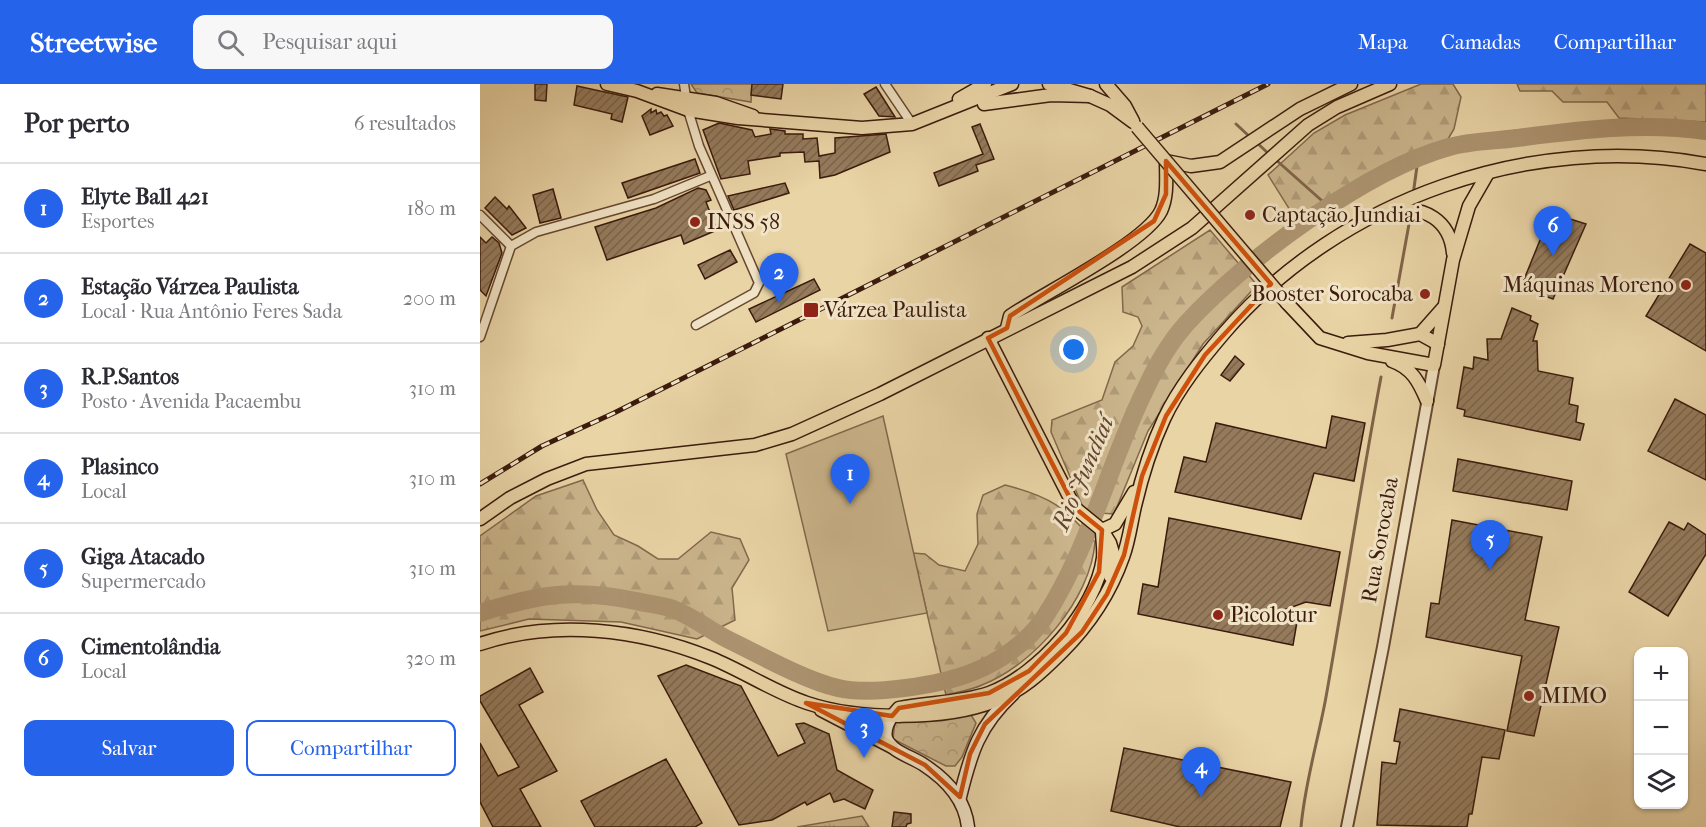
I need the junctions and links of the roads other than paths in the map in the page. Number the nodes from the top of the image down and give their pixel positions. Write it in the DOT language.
graph roads {
  1 [pos="608,84"];
  2 [pos="684,84"];
  3 [pos="885,84"];
  4 [pos="985,84"];
  5 [pos="1012,84"];
  6 [pos="1049,84"];
  7 [pos="1106,84"];
  8 [pos="1351,84"];
  9 [pos="1390,84"];
  10 [pos="1090,96"];
  11 [pos="687,105"];
  12 [pos="930,117"];
  13 [pos="912,124"];
  14 [pos="1135,124"];
  15 [pos="1166,161"];
  16 [pos="1706,164"];
  17 [pos="1488,173"];
  18 [pos="710,176"];
  19 [pos="480,215"];
  20 [pos="1364,221"];
  21 [pos="511,246"];
  22 [pos="1453,260"];
  23 [pos="1446,303"];
  24 [pos="696,325"];
  25 [pos="1007,328"];
  26 [pos="1420,334"];
  27 [pos="480,338"];
  28 [pos="988,338"];
  29 [pos="1334,344"];
  30 [pos="1438,344"];
  31 [pos="1368,353"];
  32 [pos="1434,366"];
  33 [pos="1427,401"];
  34 [pos="1142,476"];
  35 [pos="480,519"];
  36 [pos="1099,529"];
  37 [pos="1107,594"];
  38 [pos="480,644"];
  39 [pos="1014,693"];
  40 [pos="806,703"];
  41 [pos="892,716"];
  42 [pos="892,747"];
  43 [pos="960,797"];
  44 [pos="969,823"];
  45 [pos="1347,827"];
  1 -- 11 [label="main road"];
  2 -- 11 [label="street"];
  3 -- 13 [label="street"];
  4 -- 12 [label="main road"];
  5 -- 12 [label="main road"];
  6 -- 10 [label="main road"];
  7 -- 14 [label="main road"];
  8 -- 15 [label="main road"];
  9 -- 25 [label="main road"];
  10 -- 12 [label="main road"];
  10 -- 14 [label="main road"];
  11 -- 13 [label="main road"];
  11 -- 18 [label="street"];
  12 -- 13 [label="main road"];
  14 -- 15 [label="main road, bridge"];
  15 -- 25 [label="main road"];
  15 -- 29 [label="main road, bridge"];
  16 -- 17 [label="main road"];
  17 -- 20 [label="main road"];
  17 -- 22 [label="main road"];
  18 -- 21 [label="street"];
  18 -- 24 [label="street"];
  19 -- 21 [label="street"];
  20 -- 22 [label="main road"];
  20 -- 34 [label="main road"];
  21 -- 27 [label="street"];
  22 -- 23 [label="main road, Rua Sorocaba"];
  23 -- 26 [label="main road"];
  23 -- 30 [label="main road, Rua Sorocaba"];
  25 -- 28 [label="main road"];
  26 -- 29 [label="main road"];
  26 -- 30 [label="main road"];
  28 -- 35 [label="main road"];
  28 -- 36 [label="main road"];
  29 -- 31 [label="main road"];
  30 -- 32 [label="main road, Rua Sorocaba"];
  31 -- 32 [label="main road"];
  31 -- 33 [label="main road"];
  32 -- 33 [label="street, Rua Sorocaba"];
  33 -- 45 [label="street, Rua Sorocaba"];
  34 -- 36 [label="main road"];
  34 -- 37 [label="main road"];
  36 -- 37 [label="main road"];
  36 -- 41 [label="main road"];
  37 -- 39 [label="main road"];
  38 -- 40 [label="main road"];
  39 -- 41 [label="main road"];
  39 -- 43 [label="main road"];
  40 -- 41 [label="main road"];
  40 -- 42 [label="main road"];
  41 -- 42 [label="main road"];
  42 -- 43 [label="main road"];
  43 -- 44 [label="main road"];
}
